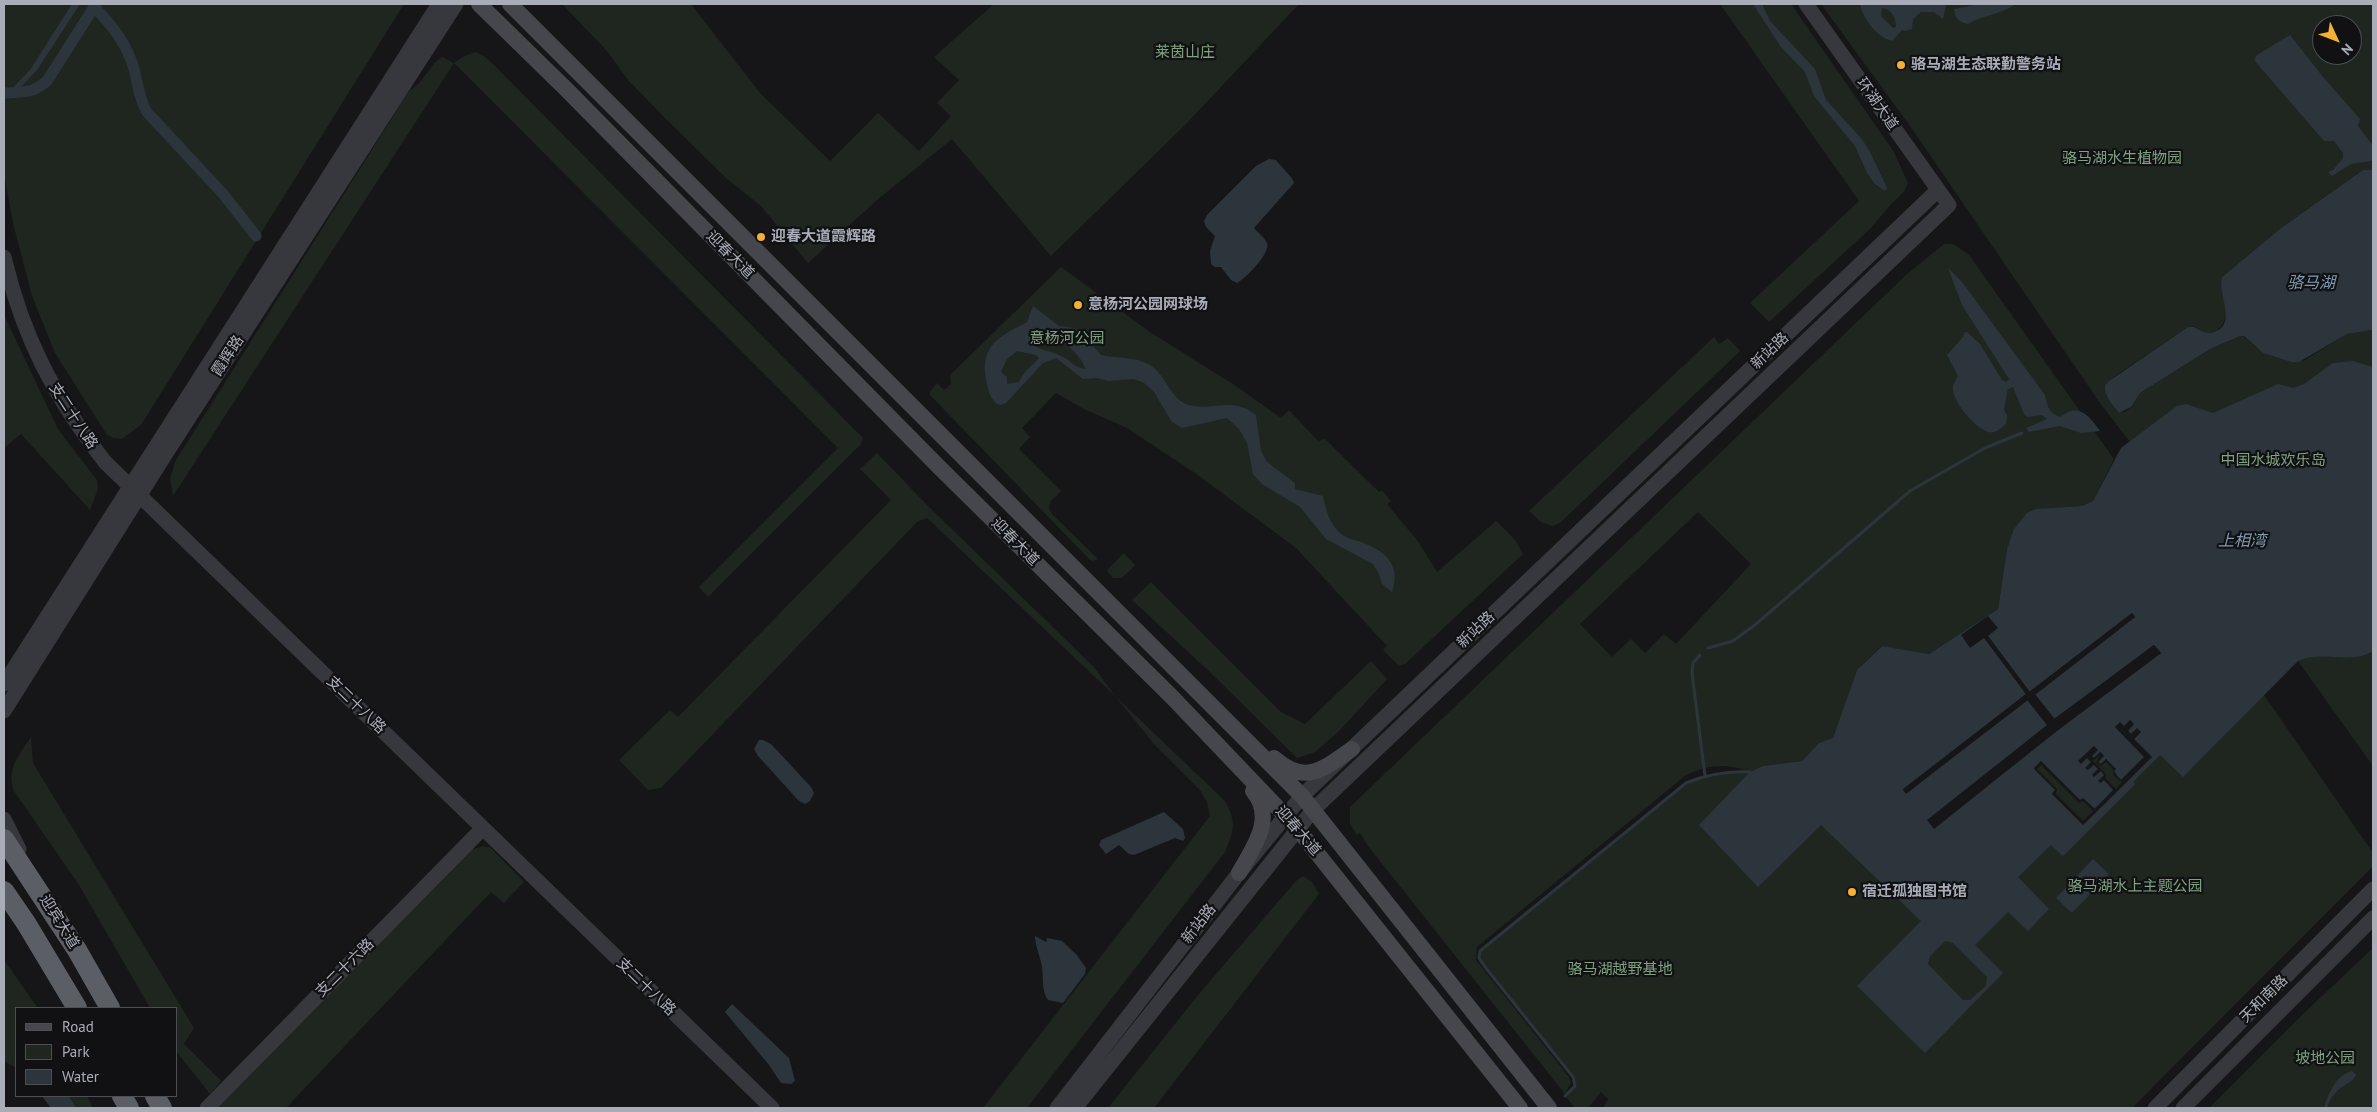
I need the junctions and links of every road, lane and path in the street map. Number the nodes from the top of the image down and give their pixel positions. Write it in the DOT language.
graph roads {
  1 [pos="439,4"];
  2 [pos="456,4"];
  3 [pos="479,4"];
  4 [pos="510,4"];
  5 [pos="1806,4"];
  6 [pos="548,42"];
  7 [pos="534,58"];
  8 [pos="1938,190"];
  9 [pos="1949,205"];
  10 [pos="4,257"];
  11 [pos="134,491"];
  12 [pos="1175,671"];
  13 [pos="9,689"];
  14 [pos="1172,697"];
  15 [pos="4,711"];
  16 [pos="4,717"];
  17 [pos="1246,740"];
  18 [pos="1352,749"];
  19 [pos="1230,757"];
  20 [pos="1302,796"];
  21 [pos="1314,809"];
  22 [pos="1285,815"];
  23 [pos="4,819"];
  24 [pos="483,828"];
  25 [pos="1297,828"];
  26 [pos="4,840"];
  27 [pos="1238,873"];
  28 [pos="2373,889"];
  29 [pos="4,892"];
  30 [pos="2373,918"];
  31 [pos="62,926"];
  32 [pos="76,1007"];
  33 [pos="109,1007"];
  34 [pos="123,1097"];
  35 [pos="156,1097"];
  36 [pos="129,1108"];
  37 [pos="162,1108"];
  38 [pos="207,1108"];
  39 [pos="772,1108"];
  40 [pos="1057,1108"];
  41 [pos="1075,1108"];
  42 [pos="1520,1108"];
  43 [pos="1549,1108"];
  44 [pos="2155,1108"];
  45 [pos="2183,1108"];
  1 -- 11 [label="street, 霞辉路"];
  2 -- 11 [label="street, 霞辉路"];
  3 -- 7 [label="main road, 迎春大道"];
  4 -- 6 [label="main road, 迎春大道"];
  5 -- 8 [label="street, 环湖大道"];
  6 -- 7 [label="main road"];
  6 -- 12 [label="main road, 迎春大道"];
  7 -- 14 [label="main road, 迎春大道"];
  8 -- 9 [label="street, 环湖大道"];
  8 -- 18 [label="street, 新站路"];
  9 -- 21 [label="street, 新站路"];
  10 -- 11 [label="street, 支二十八路"];
  11 -- 13 [label="street, 霞辉路"];
  11 -- 24 [label="street, 支二十八路"];
  12 -- 17 [label="main road, 迎春大道"];
  12 -- 18 [label="main road"];
  13 -- 15 [label="street, 霞辉路"];
  13 -- 16 [label="street"];
  14 -- 19 [label="main road, 迎春大道"];
  14 -- 27 [label="main road"];
  17 -- 19 [label="main road"];
  17 -- 20 [label="main road, 迎春大道"];
  18 -- 20 [label="street, 新站路"];
  19 -- 22 [label="main road, 迎春大道"];
  20 -- 21 [label="main road, 迎春大道"];
  20 -- 22 [label="street, 新站路"];
  21 -- 25 [label="street, 新站路"];
  21 -- 43 [label="main road, 迎春大道"];
  22 -- 25 [label="main road, 迎春大道"];
  22 -- 27 [label="street, 新站路"];
  23 -- 31 [label="street"];
  24 -- 38 [label="street, 支二十六路"];
  24 -- 39 [label="street, 支二十八路"];
  25 -- 41 [label="street, 新站路"];
  25 -- 42 [label="main road, 迎春大道"];
  26 -- 31 [label="highway, 迎宾大道"];
  27 -- 40 [label="street, 新站路"];
  28 -- 44 [label="street, 天和南路"];
  29 -- 32 [label="highway, 迎宾大道"];
  30 -- 45 [label="street, 天和南路"];
  31 -- 33 [label="highway, 迎宾大道"];
  34 -- 36 [label="highway"];
  35 -- 37 [label="highway"];
}
